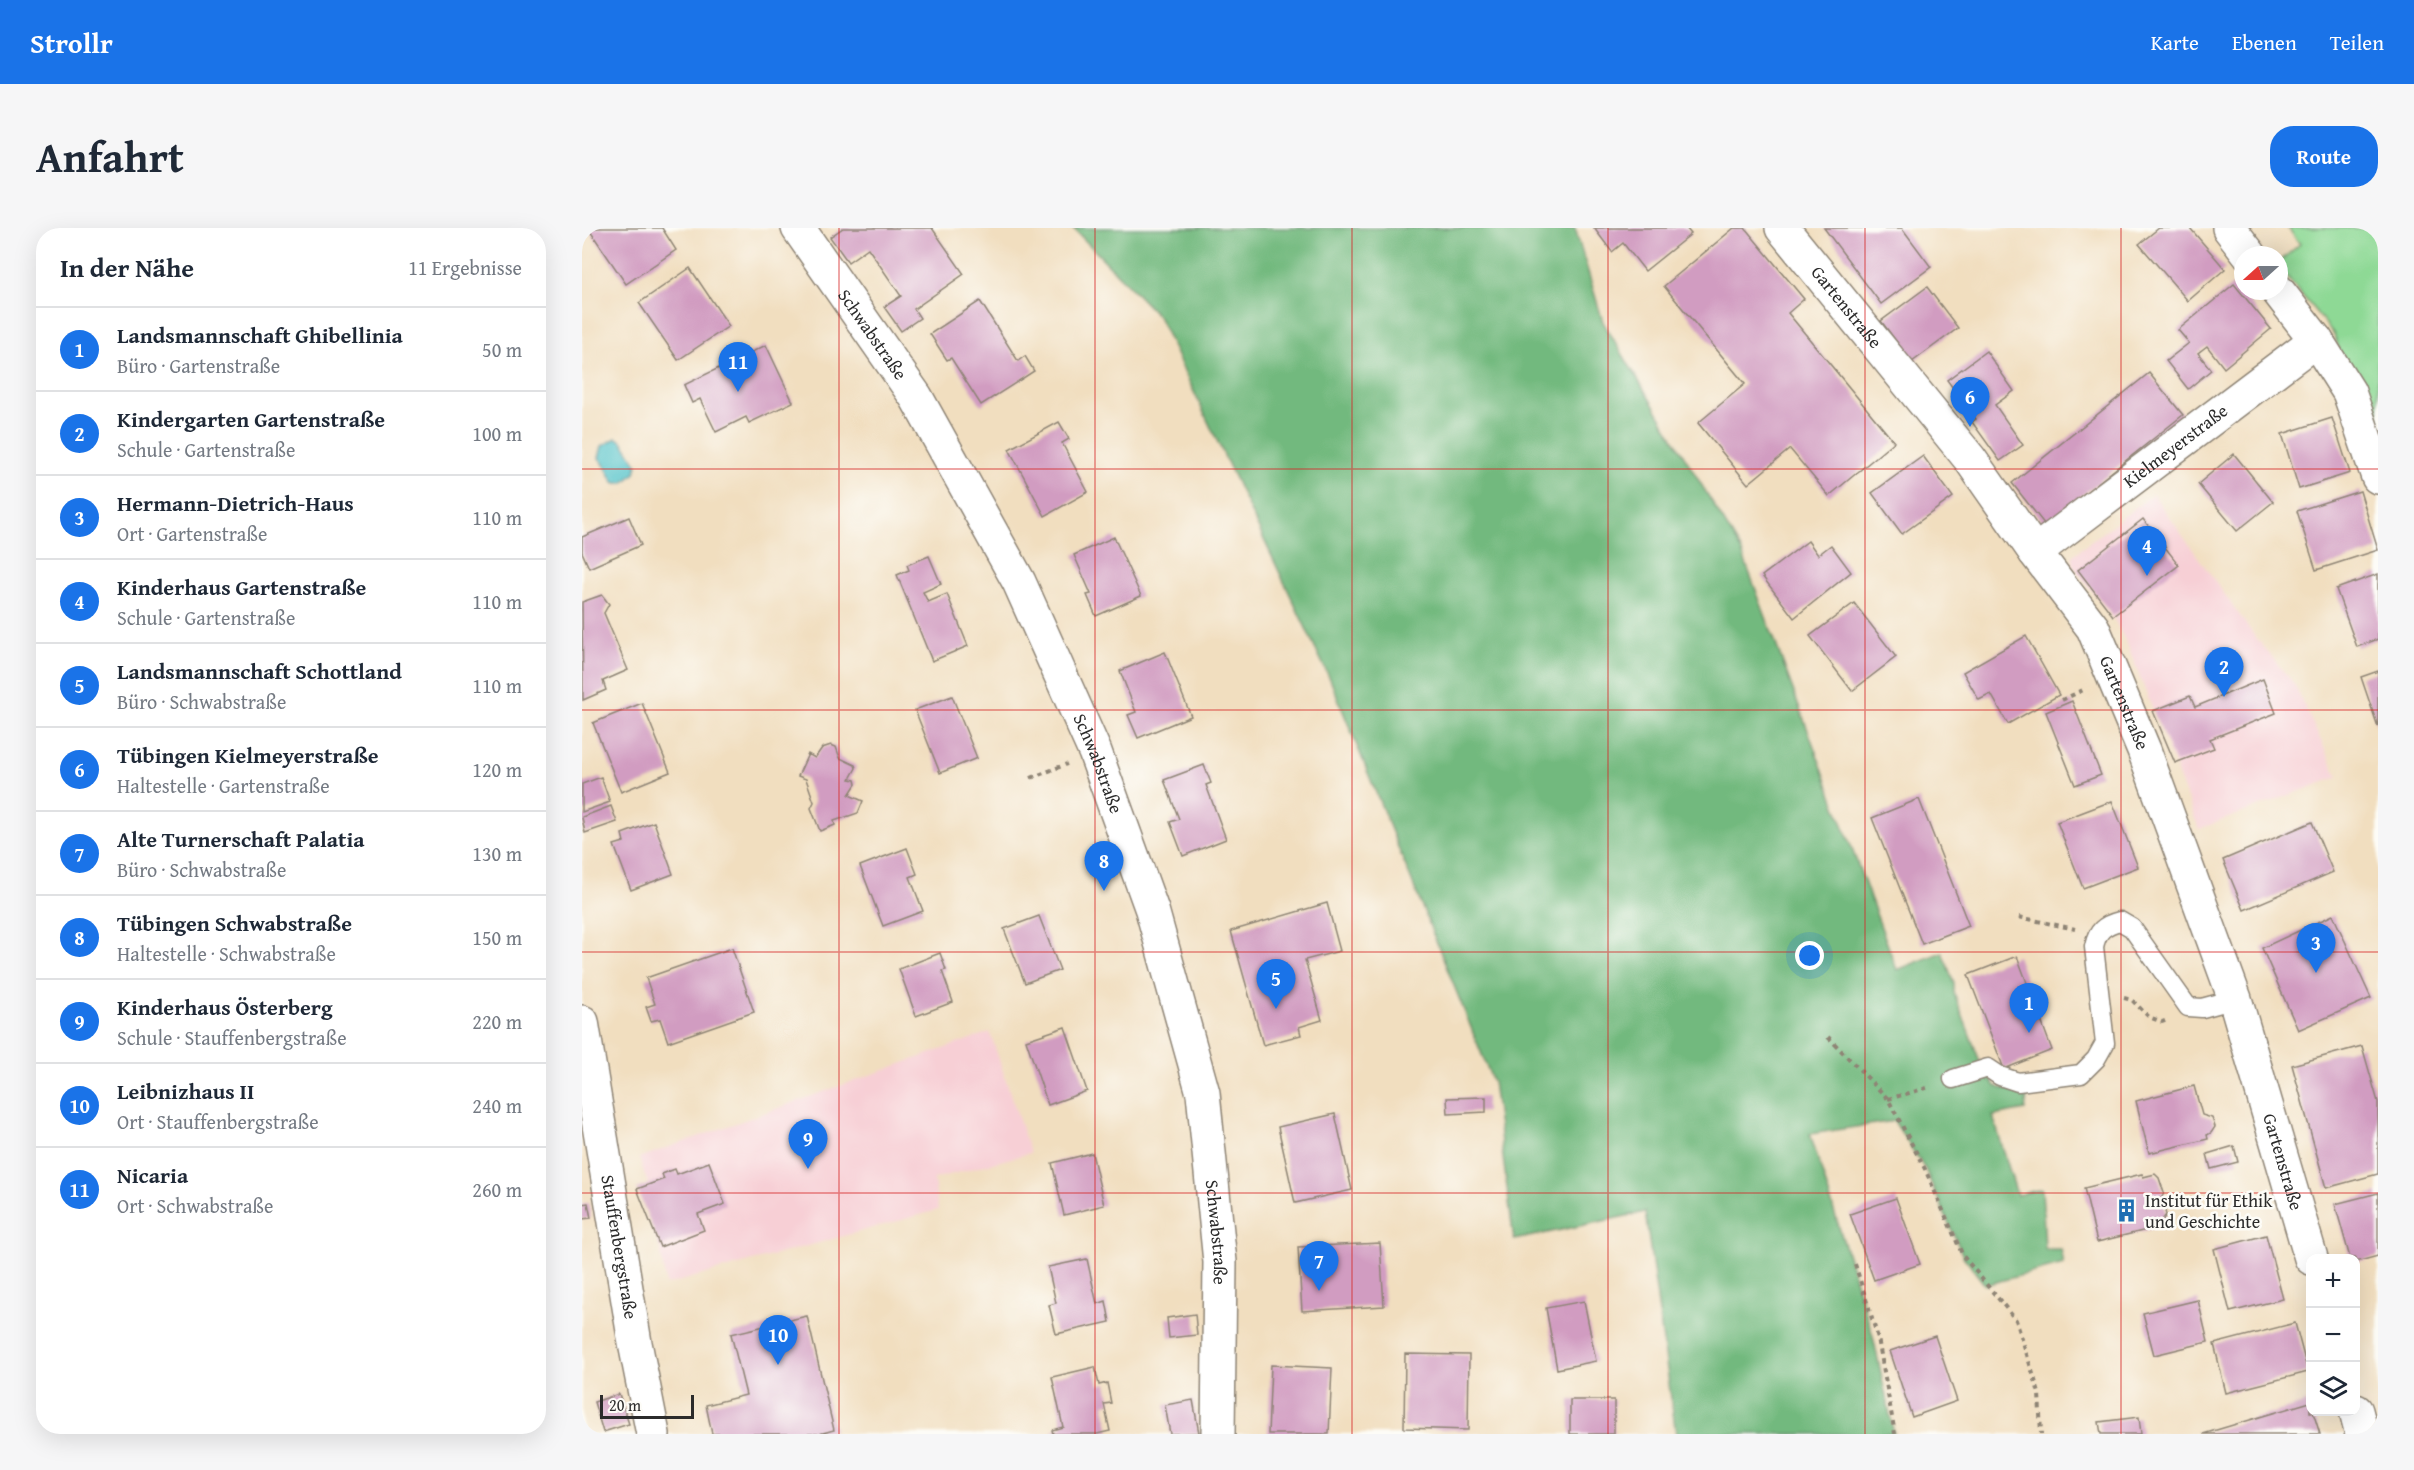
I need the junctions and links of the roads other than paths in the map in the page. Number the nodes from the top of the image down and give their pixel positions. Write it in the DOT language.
graph roads {
  1 [pos="798,228"];
  2 [pos="1782,228"];
  3 [pos="2229,228"];
  4 [pos="2243,246"];
  5 [pos="2285,300"];
  6 [pos="2316,340"];
  7 [pos="2378,477"];
  8 [pos="2035,552"];
  9 [pos="2235,999"];
  10 [pos="582,1022"];
  11 [pos="1953,1079"];
  12 [pos="2310,1254"];
  13 [pos="2357,1416"];
  14 [pos="653,1434"];
  15 [pos="1218,1434"];
  16 [pos="2362,1434"];
  1 -- 15 [label="street, Schwabstraße"];
  2 -- 8 [label="street, Gartenstraße"];
  3 -- 4 [label="street"];
  5 -- 6 [label="street"];
  6 -- 7 [label="street"];
  6 -- 8 [label="street, Kielmeyerstraße"];
  8 -- 9 [label="street, Gartenstraße"];
  9 -- 11 [label="lane"];
  9 -- 12 [label="street, Gartenstraße"];
  10 -- 14 [label="street, Stauffenbergstraße"];
  13 -- 16 [label="street"];
}
